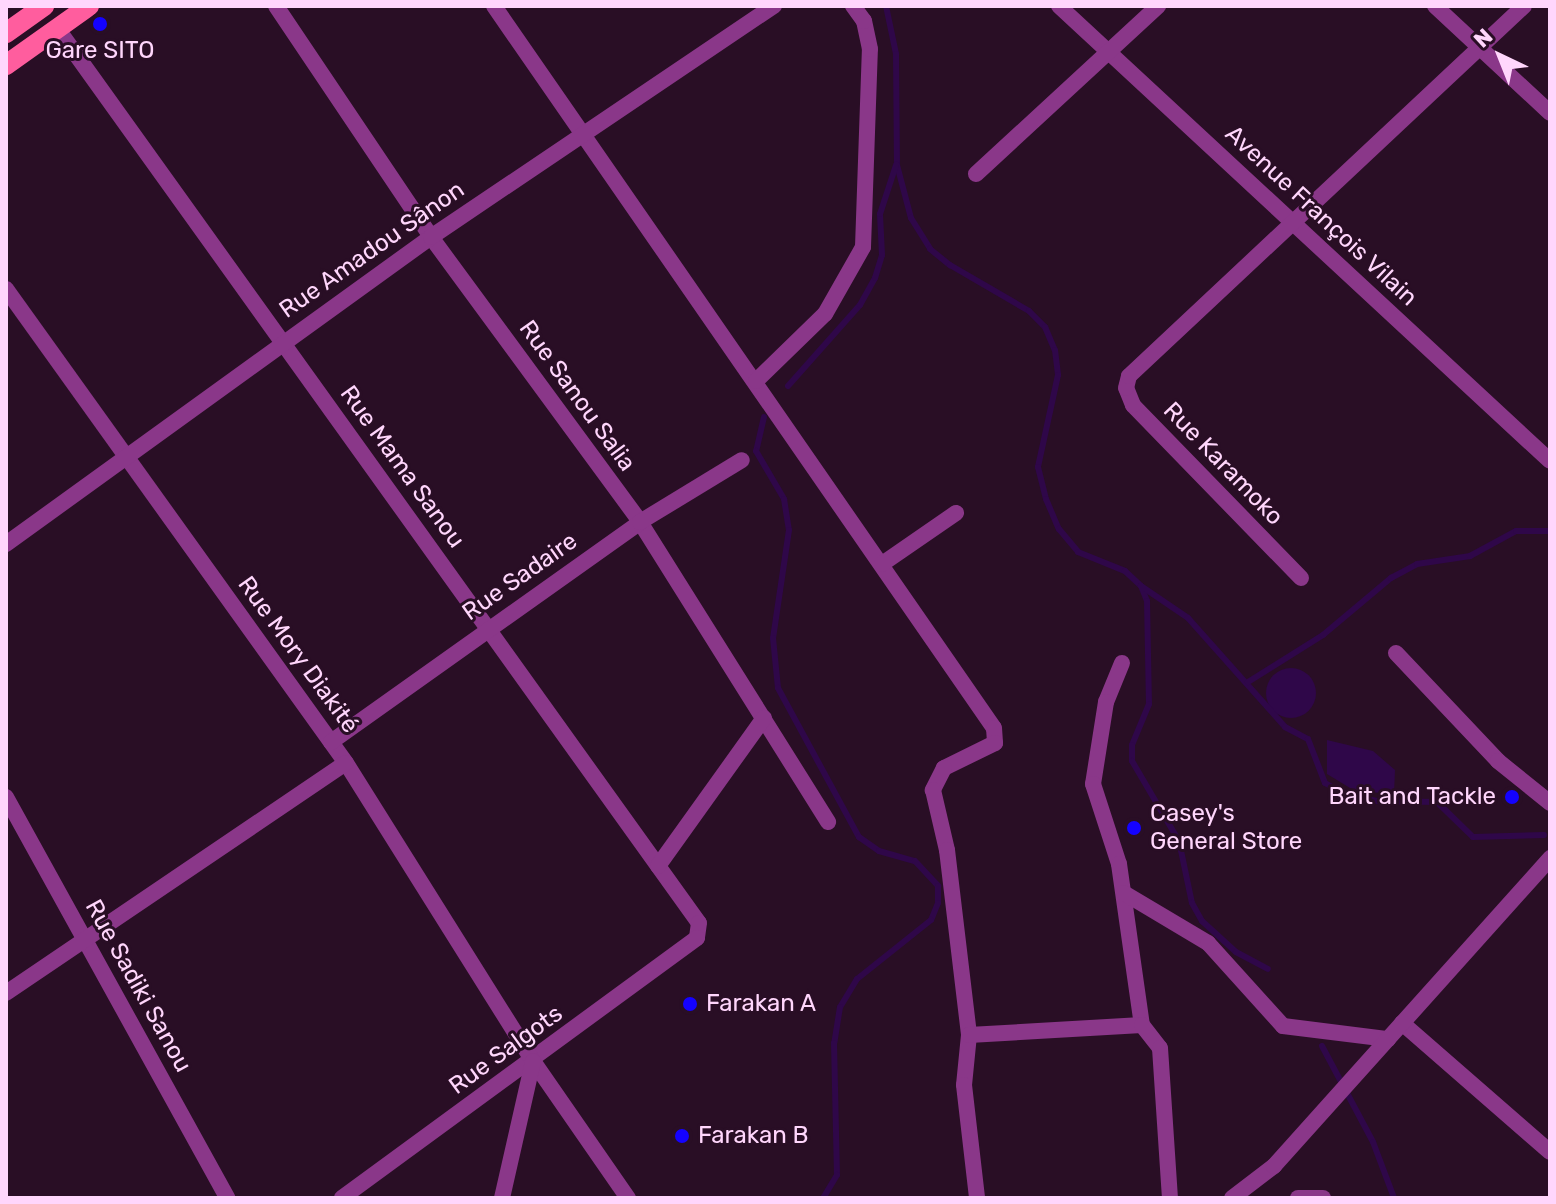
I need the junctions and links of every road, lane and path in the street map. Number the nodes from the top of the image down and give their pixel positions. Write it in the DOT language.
graph roads {
  1 [pos="89,6"];
  2 [pos="276,6"];
  3 [pos="494,6"];
  4 [pos="774,6"];
  5 [pos="853,6"];
  6 [pos="1059,6"];
  7 [pos="1158,6"];
  8 [pos="1435,6"];
  9 [pos="1524,6"];
  10 [pos="41,7"];
  11 [pos="57,28"];
  12 [pos="6,33"];
  13 [pos="1479,48"];
  14 [pos="1109,52"];
  15 [pos="6,65"];
  16 [pos="1550,113"];
  17 [pos="579,135"];
  18 [pos="976,174"];
  19 [pos="1294,224"];
  20 [pos="431,237"];
  21 [pos="6,289"];
  22 [pos="281,344"];
  23 [pos="756,381"];
  24 [pos="126,459"];
  25 [pos="742,460"];
  26 [pos="1549,460"];
  27 [pos="956,513"];
  28 [pos="640,522"];
  29 [pos="6,544"];
  30 [pos="882,564"];
  31 [pos="1301,578"];
  32 [pos="489,627"];
  33 [pos="1396,653"];
  34 [pos="1122,663"];
  35 [pos="764,718"];
  36 [pos="331,742"];
  37 [pos="346,763"];
  38 [pos="6,797"];
  39 [pos="1550,803"];
  40 [pos="828,822"];
  41 [pos="1550,858"];
  42 [pos="658,866"];
  43 [pos="1124,893"];
  44 [pos="84,938"];
  45 [pos="697,938"];
  46 [pos="6,993"];
  47 [pos="1402,1023"];
  48 [pos="1142,1025"];
  49 [pos="969,1035"];
  50 [pos="1388,1039"];
  51 [pos="533,1061"];
  52 [pos="1550,1152"];
  53 [pos="1239,1194"];
  54 [pos="227,1198"];
  55 [pos="342,1198"];
  56 [pos="502,1198"];
  57 [pos="628,1198"];
  58 [pos="977,1198"];
  59 [pos="1170,1198"];
  60 [pos="1263,1198"];
  61 [pos="1298,1198"];
  62 [pos="1323,1198"];
  1 -- 11 [label="main road"];
  2 -- 20 [label="street, Rue Sanou Salia"];
  3 -- 17 [label="street"];
  4 -- 17 [label="street, Rue Amadou Sânon"];
  5 -- 23 [label="street"];
  6 -- 14 [label="street, Avenue François Vilain"];
  7 -- 14 [label="street"];
  8 -- 13 [label="street"];
  9 -- 13 [label="street"];
  10 -- 12 [label="main road"];
  11 -- 15 [label="main road"];
  11 -- 22 [label="street, Rue Mama Sanou"];
  13 -- 16 [label="street"];
  13 -- 19 [label="street"];
  14 -- 18 [label="street"];
  14 -- 19 [label="street, Avenue François Vilain"];
  17 -- 20 [label="street, Rue Amadou Sânon"];
  17 -- 23 [label="street"];
  19 -- 26 [label="street, Avenue François Vilain"];
  19 -- 31 [label="street, Rue Karamoko"];
  20 -- 22 [label="street, Rue Amadou Sânon"];
  20 -- 28 [label="street, Rue Sanou Salia"];
  21 -- 24 [label="street, Rue Mory Diakité"];
  22 -- 24 [label="street, Rue Amadou Sânon"];
  22 -- 32 [label="street, Rue Mama Sanou"];
  23 -- 30 [label="street"];
  24 -- 29 [label="street, Rue Amadou Sânon"];
  24 -- 36 [label="street, Rue Mory Diakité"];
  25 -- 28 [label="street, Rue Sadaire"];
  27 -- 30 [label="street"];
  28 -- 32 [label="street, Rue Sadaire"];
  28 -- 35 [label="street, Rue Sanou Salia"];
  30 -- 49 [label="street"];
  32 -- 36 [label="street, Rue Sadaire"];
  32 -- 42 [label="street, Rue Mama Sanou"];
  33 -- 39 [label="street"];
  34 -- 43 [label="street"];
  35 -- 40 [label="street, Rue Sanou Salia"];
  35 -- 42 [label="street"];
  36 -- 37 [label="street, Rue Mory Diakité"];
  37 -- 44 [label="street"];
  37 -- 51 [label="street, Rue Mory Diakité"];
  38 -- 44 [label="street, Rue Sadiki Sanou"];
  41 -- 47 [label="street"];
  42 -- 45 [label="street, Rue Mama Sanou"];
  43 -- 48 [label="street"];
  43 -- 50 [label="street"];
  44 -- 46 [label="street"];
  44 -- 54 [label="street, Rue Sadiki Sanou"];
  45 -- 51 [label="street, Rue Salgots"];
  47 -- 50 [label="street"];
  47 -- 52 [label="street"];
  48 -- 49 [label="street"];
  48 -- 59 [label="street"];
  49 -- 58 [label="street"];
  50 -- 53 [label="street"];
  51 -- 55 [label="street, Rue Salgots"];
  51 -- 56 [label="street"];
  51 -- 57 [label="street, Rue Mory Diakité"];
  53 -- 60 [label="street"];
  61 -- 62 [label="street"];
}
